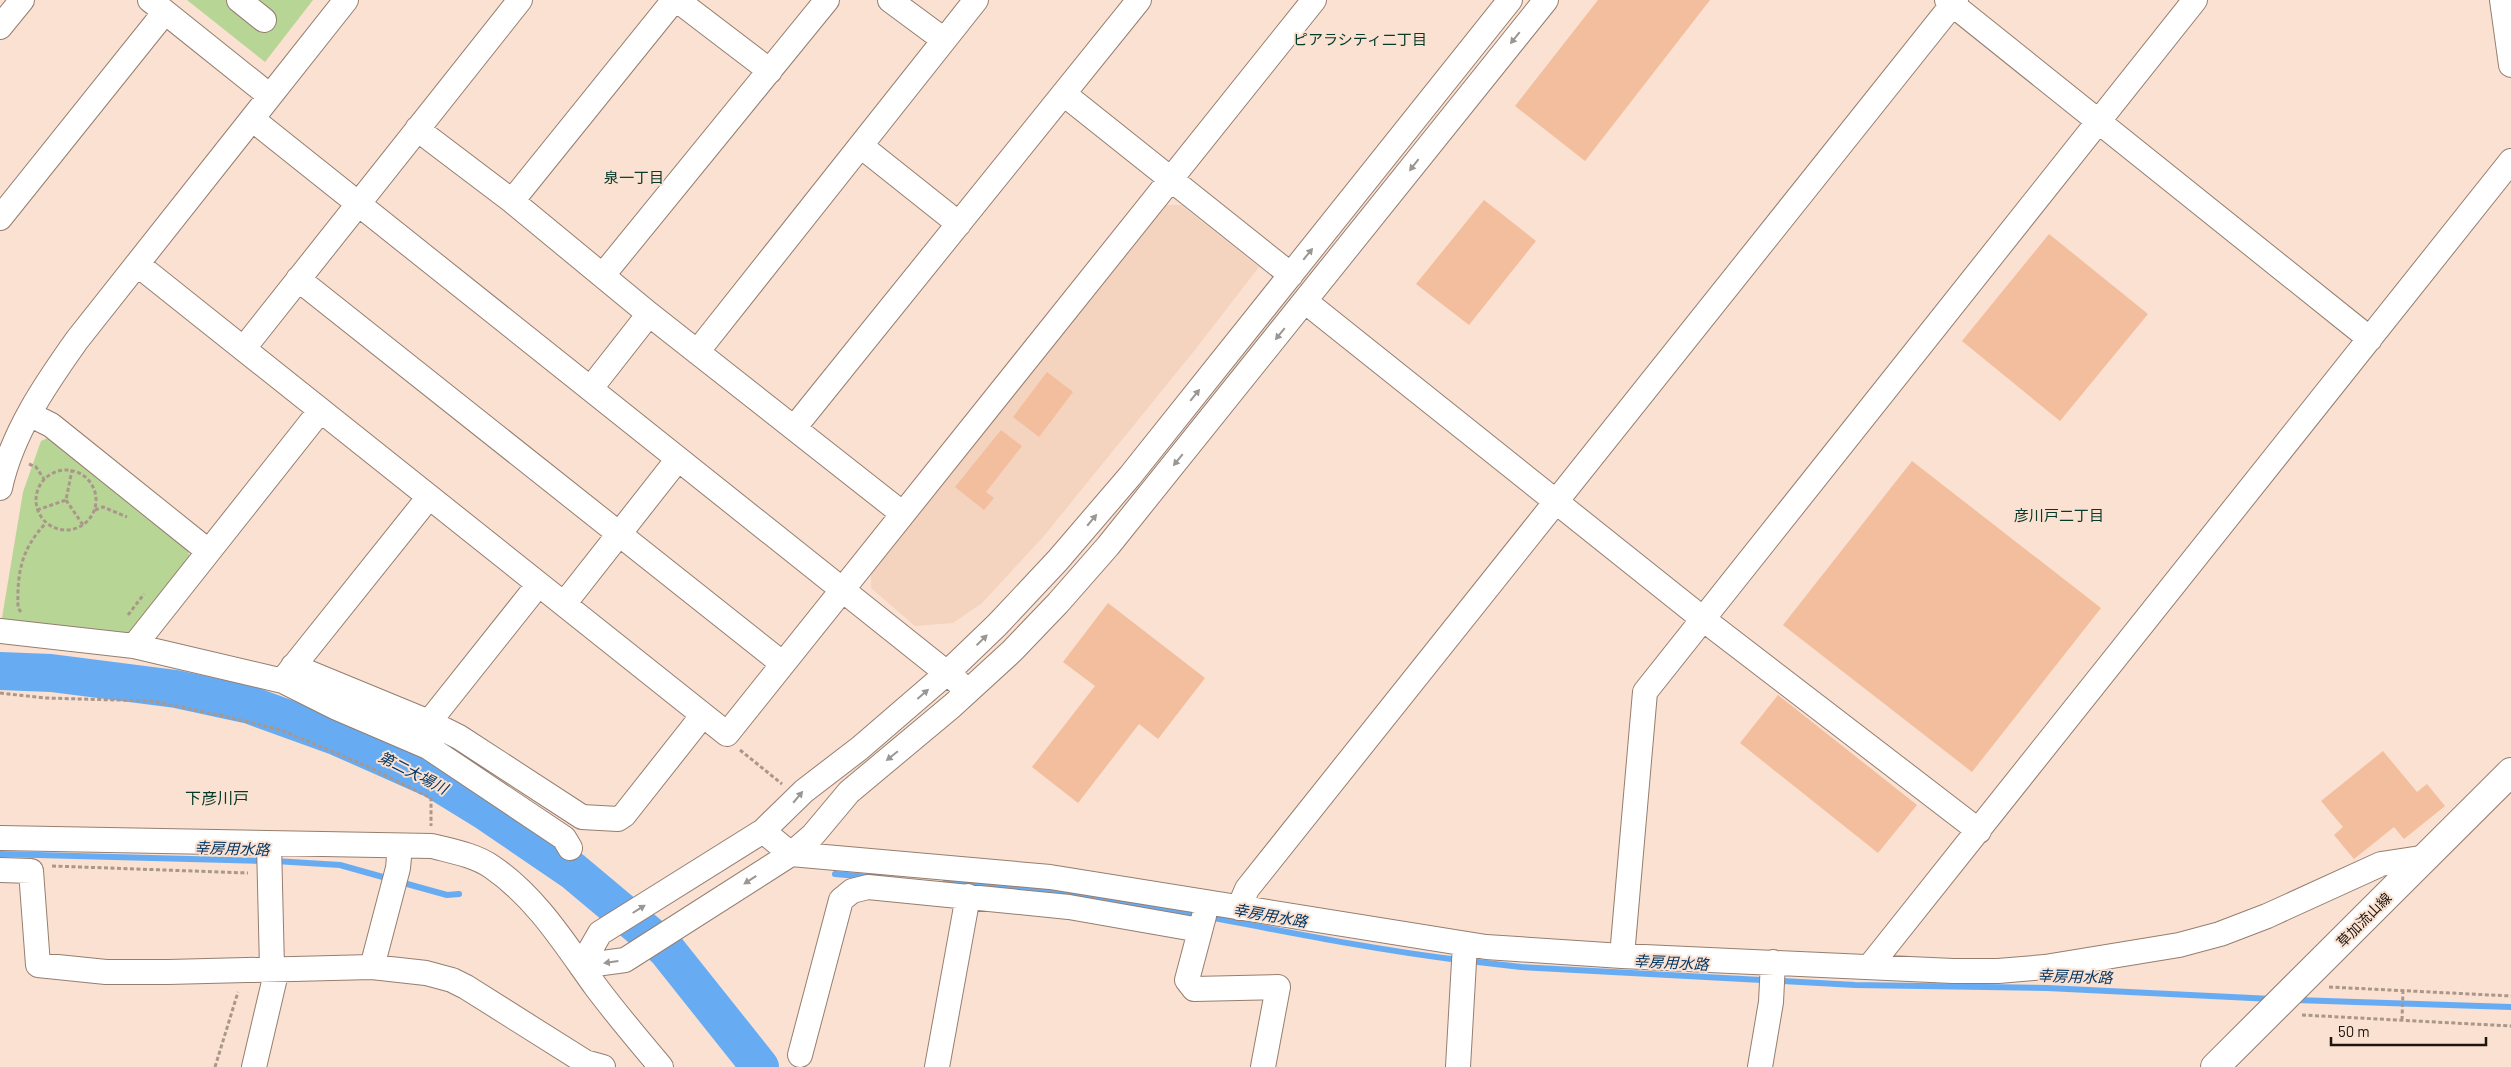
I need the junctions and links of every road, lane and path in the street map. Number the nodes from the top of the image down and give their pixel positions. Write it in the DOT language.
graph roads {
  1 [pos="22,0"];
  2 [pos="239,0"];
  3 [pos="346,0"];
  4 [pos="520,0"];
  5 [pos="675,0"];
  6 [pos="827,0"];
  7 [pos="890,0"];
  8 [pos="976,0"];
  9 [pos="1139,0"];
  10 [pos="1314,0"];
  11 [pos="1510,0"];
  12 [pos="1546,0"];
  13 [pos="2195,0"];
  14 [pos="2502,0"];
  15 [pos="1952,1"];
  16 [pos="158,6"];
  17 [pos="264,20"];
  18 [pos="0,27"];
  19 [pos="944,40"];
  20 [pos="2511,65"];
  21 [pos="770,71"];
  22 [pos="1064,94"];
  23 [pos="270,96"];
  24 [pos="252,119"];
  25 [pos="2098,121"];
  26 [pos="417,130"];
  27 [pos="861,146"];
  28 [pos="2511,160"];
  29 [pos="1171,179"];
  30 [pos="512,201"];
  31 [pos="358,204"];
  32 [pos="0,218"];
  33 [pos="959,224"];
  34 [pos="137,264"];
  35 [pos="603,275"];
  36 [pos="1291,275"];
  37 [pos="298,279"];
  38 [pos="1306,302"];
  39 [pos="649,314"];
  40 [pos="2370,339"];
  41 [pos="244,348"];
  42 [pos="697,352"];
  43 [pos="591,388"];
  44 [pos="320,411"];
  45 [pos="29,414"];
  46 [pos="794,428"];
  47 [pos="678,459"];
  48 [pos="24,463"];
  49 [pos="72,470"];
  50 [pos="44,479"];
  51 [pos="0,484"];
  52 [pos="429,497"];
  53 [pos="66,500"];
  54 [pos="1556,501"];
  55 [pos="37,510"];
  56 [pos="95,510"];
  57 [pos="902,514"];
  58 [pos="134,520"];
  59 [pos="46,523"];
  60 [pos="83,525"];
  61 [pos="619,534"];
  62 [pos="208,551"];
  63 [pos="538,584"];
  64 [pos="842,590"];
  65 [pos="148,591"];
  66 [pos="564,604"];
  67 [pos="25,616"];
  68 [pos="1703,619"];
  69 [pos="125,620"];
  70 [pos="0,631"];
  71 [pos="134,646"];
  72 [pos="783,664"];
  73 [pos="288,673"];
  74 [pos="947,673"];
  75 [pos="969,691"];
  76 [pos="0,693"];
  77 [pos="703,715"];
  78 [pos="429,722"];
  79 [pos="727,734"];
  80 [pos="2511,772"];
  81 [pos="782,784"];
  82 [pos="763,831"];
  83 [pos="1979,831"];
  84 [pos="0,838"];
  85 [pos="432,846"];
  86 [pos="570,848"];
  87 [pos="791,854"];
  88 [pos="270,857"];
  89 [pos="2427,857"];
  90 [pos="396,868"];
  91 [pos="0,870"];
  92 [pos="31,871"];
  93 [pos="968,896"];
  94 [pos="1208,902"];
  95 [pos="1239,908"];
  96 [pos="1200,930"];
  97 [pos="1465,945"];
  98 [pos="1622,956"];
  99 [pos="1773,962"];
  100 [pos="581,966"];
  101 [pos="1870,966"];
  102 [pos="372,967"];
  103 [pos="275,968"];
  104 [pos="244,969"];
  105 [pos="2403,990"];
  106 [pos="2511,996"];
  107 [pos="2284,1000"];
  108 [pos="2402,1020"];
  109 [pos="2511,1026"];
  110 [pos="800,1055"];
  111 [pos="649,1063"];
  112 [pos="215,1067"];
  113 [pos="254,1067"];
  114 [pos="603,1067"];
  115 [pos="937,1067"];
  116 [pos="1263,1067"];
  117 [pos="1458,1067"];
  118 [pos="1760,1067"];
  119 [pos="2216,1067"];
  1 -- 18 [label="street"];
  2 -- 17 [label="street"];
  3 -- 23 [label="street"];
  4 -- 26 [label="street"];
  5 -- 21 [label="street"];
  5 -- 30 [label="street"];
  6 -- 21 [label="street"];
  7 -- 19 [label="street"];
  8 -- 19 [label="street"];
  9 -- 22 [label="street"];
  10 -- 29 [label="street"];
  36 -- 11 [label="street, one-way"];
  12 -- 38 [label="street, one-way"];
  13 -- 25 [label="street"];
  14 -- 20 [label="street"];
  15 -- 25 [label="street"];
  15 -- 54 [label="street"];
  16 -- 23 [label="street"];
  16 -- 32 [label="street"];
  19 -- 27 [label="street"];
  21 -- 35 [label="street"];
  22 -- 29 [label="street"];
  22 -- 33 [label="street"];
  23 -- 24 [label="street"];
  24 -- 31 [label="street"];
  24 -- 34 [label="street"];
  25 -- 40 [label="street"];
  25 -- 68 [label="street"];
  26 -- 30 [label="street"];
  26 -- 31 [label="street"];
  27 -- 33 [label="street"];
  27 -- 42 [label="street"];
  28 -- 40 [label="street"];
  29 -- 36 [label="street"];
  29 -- 57 [label="street"];
  30 -- 35 [label="street"];
  31 -- 37 [label="street"];
  31 -- 43 [label="street"];
  33 -- 46 [label="street"];
  34 -- 41 [label="street"];
  34 -- 45 [label="street"];
  35 -- 39 [label="street"];
  74 -- 36 [label="street, one-way"];
  37 -- 41 [label="street"];
  37 -- 61 [label="street"];
  38 -- 54 [label="street"];
  38 -- 75 [label="street, one-way"];
  39 -- 42 [label="street"];
  39 -- 43 [label="street"];
  40 -- 83 [label="street"];
  41 -- 44 [label="street"];
  42 -- 46 [label="street"];
  43 -- 47 [label="street"];
  44 -- 52 [label="street"];
  44 -- 62 [label="street"];
  45 -- 51 [label="street"];
  45 -- 62 [label="street"];
  46 -- 57 [label="street"];
  47 -- 61 [label="street"];
  47 -- 64 [label="street"];
  48 -- 50 [label="path"];
  49 -- 50 [label="path"];
  49 -- 53 [label="path"];
  49 -- 56 [label="path"];
  50 -- 55 [label="path"];
  52 -- 63 [label="street"];
  52 -- 73 [label="street"];
  53 -- 55 [label="path"];
  53 -- 60 [label="path"];
  54 -- 68 [label="street"];
  54 -- 95 [label="street"];
  55 -- 59 [label="path"];
  56 -- 58 [label="path"];
  56 -- 60 [label="path"];
  57 -- 64 [label="street"];
  59 -- 60 [label="path"];
  59 -- 67 [label="path"];
  61 -- 66 [label="street"];
  61 -- 72 [label="street"];
  62 -- 71 [label="street"];
  63 -- 66 [label="street"];
  63 -- 78 [label="street"];
  64 -- 72 [label="street"];
  64 -- 74 [label="street"];
  65 -- 69 [label="path"];
  66 -- 77 [label="street"];
  68 -- 83 [label="street"];
  68 -- 98 [label="street"];
  70 -- 71 [label="street"];
  71 -- 73 [label="street"];
  72 -- 79 [label="street"];
  73 -- 78 [label="street"];
  73 -- 86 [label="street"];
  74 -- 75 [label="street"];
  82 -- 74 [label="street, one-way"];
  75 -- 87 [label="street, one-way"];
  76 -- 85 [label="path"];
  77 -- 78 [label="street"];
  77 -- 79 [label="street"];
  79 -- 81 [label="path"];
  80 -- 89 [label="main road, 草加流山線"];
  82 -- 87 [label="street"];
  100 -- 82 [label="street, one-way"];
  83 -- 101 [label="street"];
  84 -- 88 [label="street"];
  85 -- 90 [label="street"];
  85 -- 100 [label="street"];
  87 -- 94 [label="street"];
  87 -- 100 [label="street, one-way"];
  88 -- 90 [label="street"];
  88 -- 92 [label="path"];
  88 -- 103 [label="street"];
  89 -- 101 [label="street"];
  89 -- 107 [label="main road, 草加流山線"];
  90 -- 102 [label="street"];
  91 -- 92 [label="street"];
  92 -- 104 [label="street"];
  93 -- 96 [label="street"];
  93 -- 110 [label="street"];
  93 -- 115 [label="street"];
  94 -- 95 [label="street"];
  94 -- 96 [label="street"];
  95 -- 97 [label="street"];
  96 -- 116 [label="street"];
  97 -- 98 [label="street"];
  97 -- 117 [label="street"];
  98 -- 99 [label="street"];
  99 -- 101 [label="street"];
  99 -- 118 [label="street"];
  100 -- 111 [label="street"];
  102 -- 103 [label="street"];
  102 -- 114 [label="street"];
  103 -- 104 [label="street"];
  103 -- 113 [label="street"];
  104 -- 112 [label="path"];
  105 -- 106 [label="path"];
  105 -- 107 [label="path"];
  105 -- 108 [label="path"];
  107 -- 108 [label="path"];
  107 -- 119 [label="main road, 草加流山線"];
  108 -- 109 [label="path"];
}
